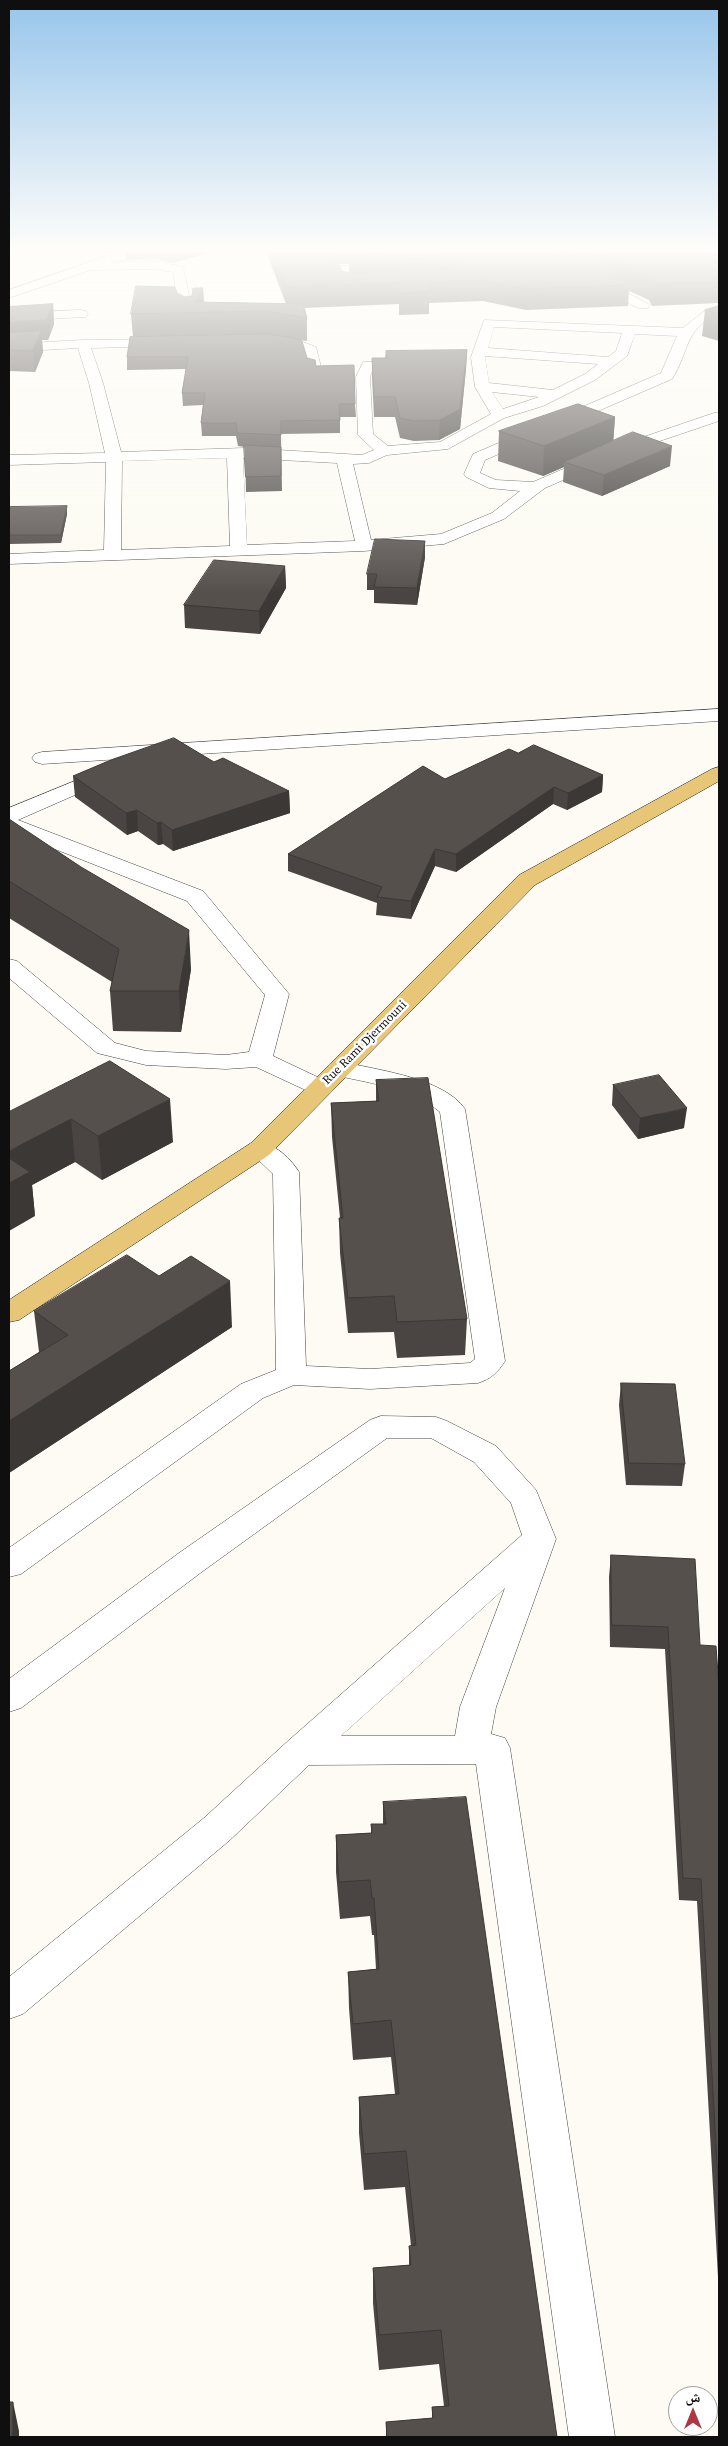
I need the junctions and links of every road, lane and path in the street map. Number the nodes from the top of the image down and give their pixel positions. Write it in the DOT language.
graph roads {
  1 [pos="90,366"];
  2 [pos="368,366"];
  3 [pos="481,366"];
  4 [pos="604,366"];
  5 [pos="671,366"];
  6 [pos="482,387"];
  7 [pos="556,394"];
  8 [pos="499,415"];
  9 [pos="719,416"];
  10 [pos="384,451"];
  11 [pos="235,453"];
  12 [pos="114,456"];
  13 [pos="344,459"];
  14 [pos="9,460"];
  15 [pos="536,487"];
  16 [pos="364,546"];
  17 [pos="239,550"];
  18 [pos="112,554"];
  19 [pos="9,559"];
  20 [pos="719,715"];
  21 [pos="160,751"];
  22 [pos="42,758"];
  23 [pos="719,773"];
  24 [pos="9,816"];
  25 [pos="9,824"];
  26 [pos="9,966"];
  27 [pos="260,1059"];
  28 [pos="330,1078"];
  29 [pos="260,1149"];
  30 [pos="9,1313"];
  31 [pos="291,1375"];
  32 [pos="540,1539"];
  33 [pos="9,1565"];
  34 [pos="9,1698"];
  35 [pos="470,1750"];
  36 [pos="301,1751"];
  37 [pos="9,2001"];
  38 [pos="592,2437"];
  1 -- 12 [label="street"];
  2 -- 10 [label="street"];
  3 -- 6 [label="street"];
  4 -- 7 [label="street"];
  5 -- 15 [label="street"];
  6 -- 7 [label="street"];
  6 -- 8 [label="street"];
  7 -- 8 [label="street"];
  8 -- 10 [label="street"];
  9 -- 15 [label="street"];
  10 -- 13 [label="street"];
  11 -- 12 [label="street"];
  11 -- 13 [label="street"];
  11 -- 17 [label="street"];
  12 -- 14 [label="street"];
  12 -- 18 [label="street"];
  13 -- 16 [label="street"];
  15 -- 16 [label="street"];
  16 -- 17 [label="street"];
  17 -- 18 [label="street"];
  18 -- 19 [label="street"];
  20 -- 21 [label="street"];
  21 -- 22 [label="street"];
  21 -- 24 [label="street"];
  23 -- 28 [label="main road, Rue Rami Djermouni"];
  25 -- 27 [label="street"];
  26 -- 27 [label="street"];
  27 -- 28 [label="street"];
  28 -- 29 [label="main road, Rue Rami Djermouni"];
  28 -- 31 [label="street"];
  29 -- 30 [label="main road, Rue Rami Djermouni"];
  29 -- 31 [label="street"];
  31 -- 33 [label="street"];
  32 -- 34 [label="street"];
  32 -- 35 [label="street"];
  32 -- 36 [label="street"];
  35 -- 36 [label="street"];
  35 -- 38 [label="street"];
  36 -- 37 [label="street"];
}
